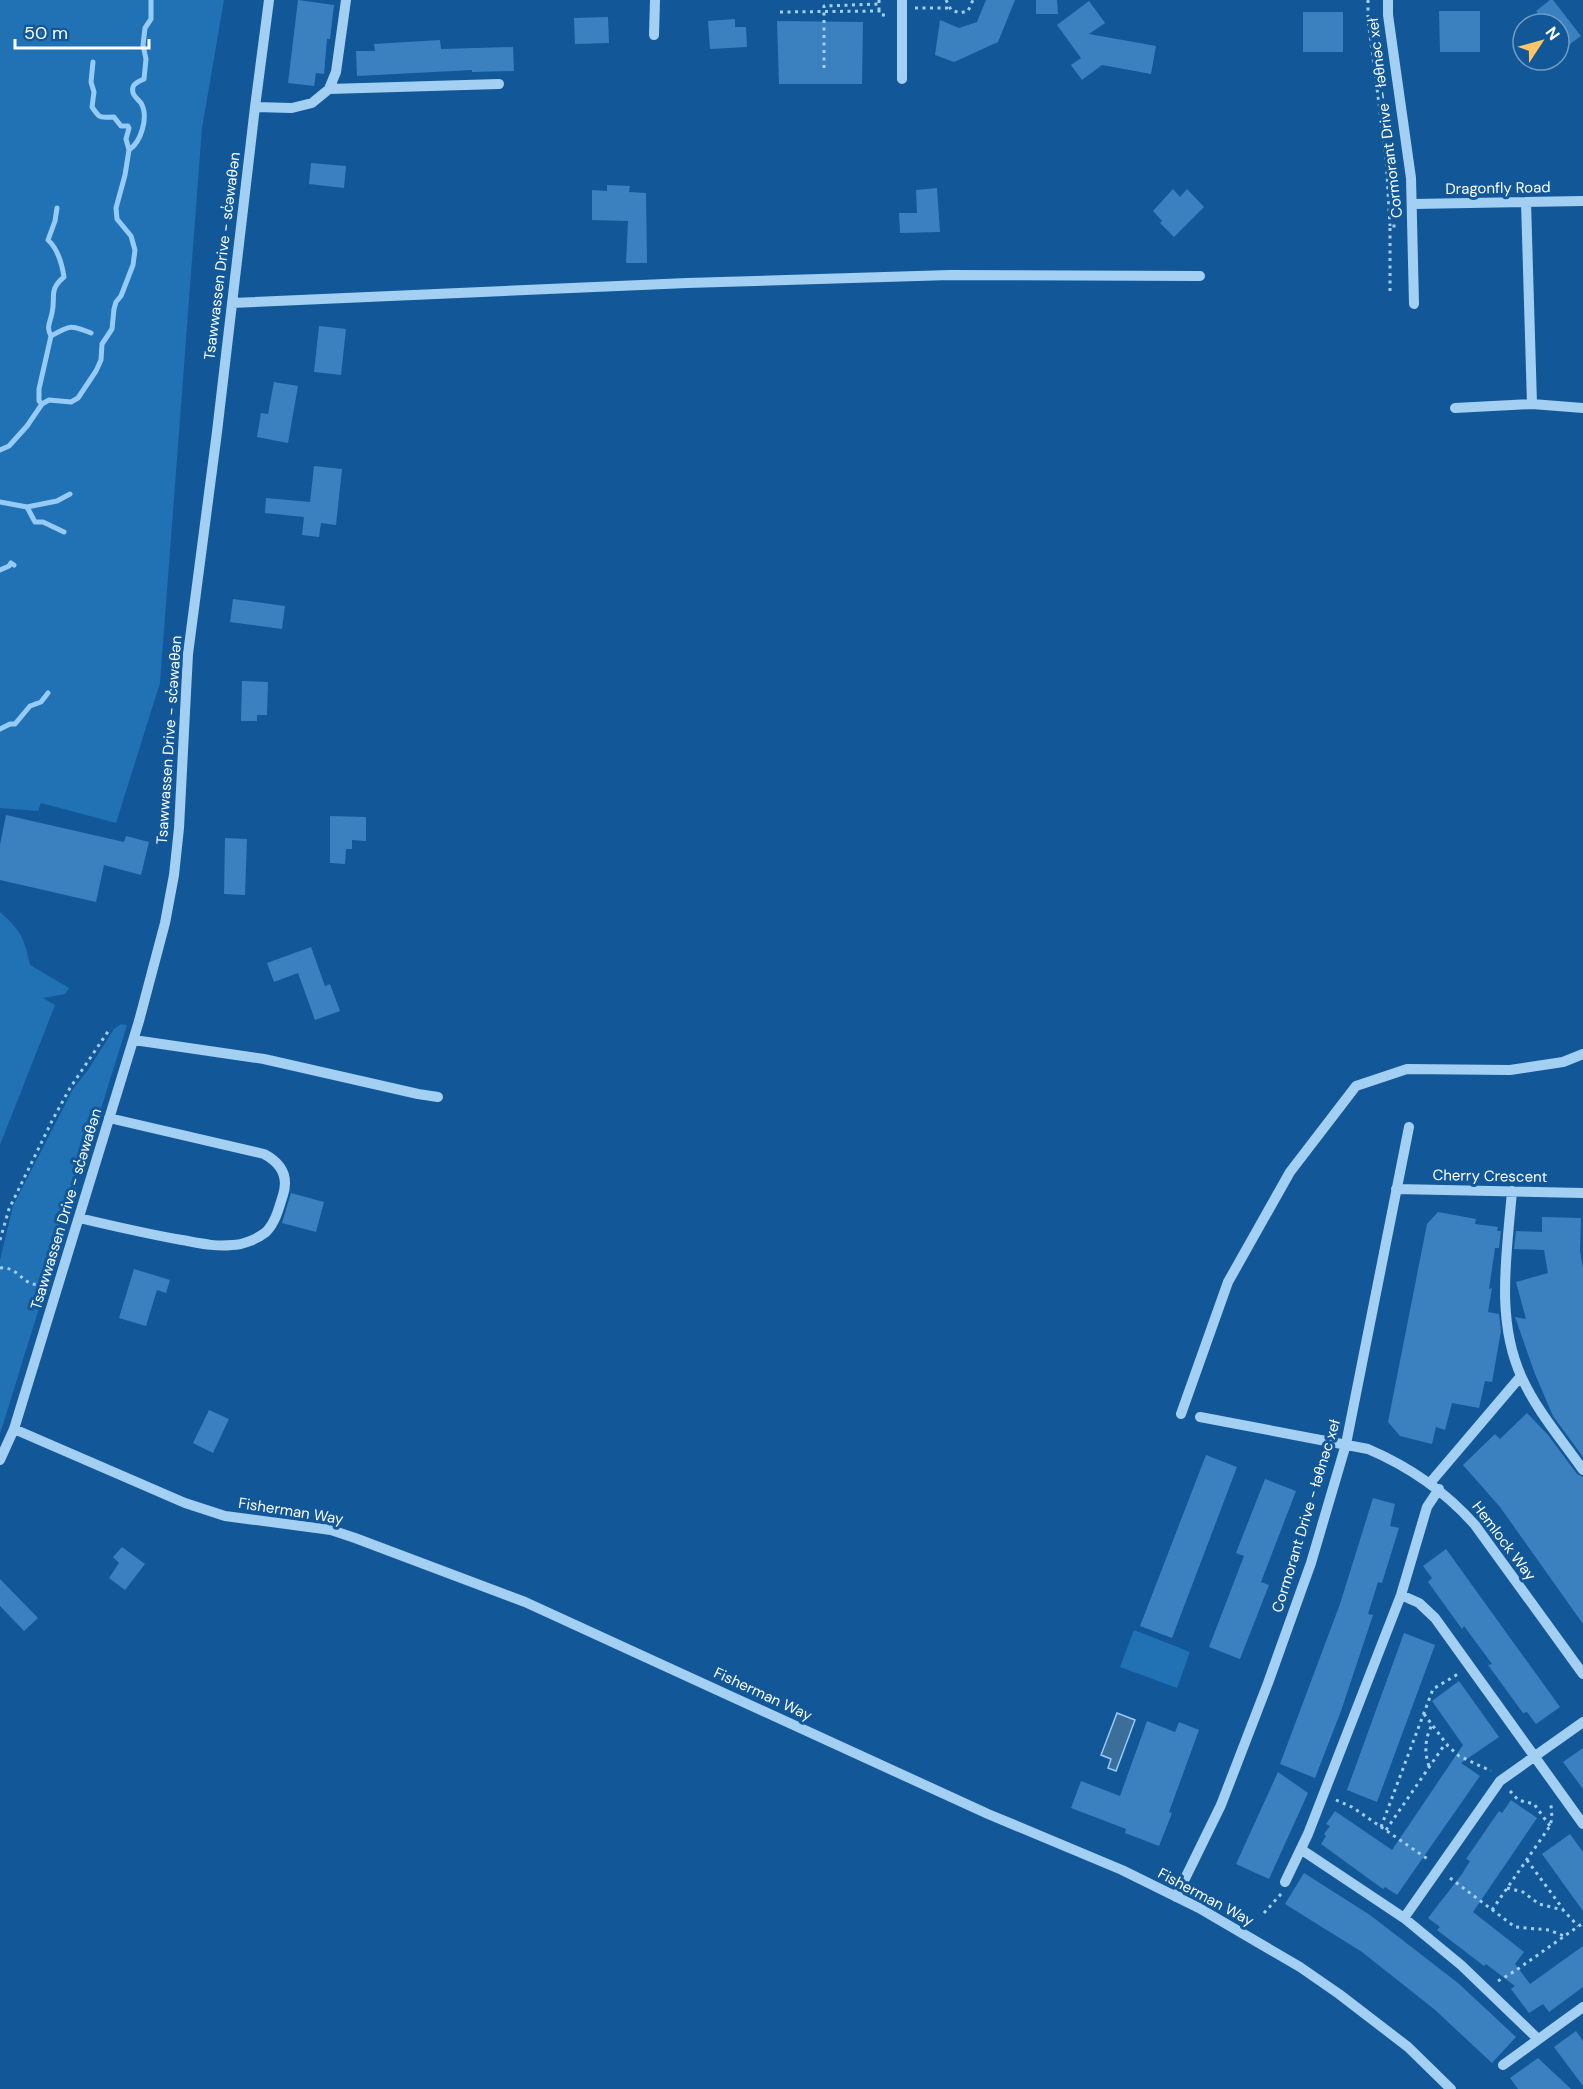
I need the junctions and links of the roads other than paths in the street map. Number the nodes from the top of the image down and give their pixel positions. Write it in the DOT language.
graph roads {
  1 [pos="270,0"];
  2 [pos="346,0"];
  3 [pos="655,0"];
  4 [pos="902,0"];
  5 [pos="1388,0"];
  6 [pos="654,34"];
  7 [pos="902,79"];
  8 [pos="499,84"];
  9 [pos="329,89"];
  10 [pos="255,107"];
  11 [pos="1583,201"];
  12 [pos="1526,202"];
  13 [pos="1413,204"];
  14 [pos="1200,276"];
  15 [pos="232,303"];
  16 [pos="1414,304"];
  17 [pos="1532,404"];
  18 [pos="1455,408"];
  19 [pos="1583,408"];
  20 [pos="134,1040"];
  21 [pos="1583,1054"];
  22 [pos="438,1097"];
  23 [pos="109,1119"];
  24 [pos="1409,1126"];
  25 [pos="1396,1189"];
  26 [pos="1512,1191"];
  27 [pos="1583,1193"];
  28 [pos="79,1218"];
  29 [pos="1521,1376"];
  30 [pos="1180,1414"];
  31 [pos="1200,1417"];
  32 [pos="14,1429"];
  33 [pos="1346,1444"];
  34 [pos="0,1460"];
  35 [pos="1583,1470"];
  36 [pos="1434,1486"];
  37 [pos="1401,1595"];
  38 [pos="1583,1674"];
  39 [pos="1583,1722"];
  40 [pos="1534,1756"];
  41 [pos="1583,1824"];
  42 [pos="1302,1850"];
  43 [pos="1286,1882"];
  44 [pos="1176,1897"];
  45 [pos="1404,1918"];
  46 [pos="1583,2007"];
  47 [pos="1538,2039"];
  48 [pos="1503,2065"];
  49 [pos="1451,2089"];
  1 -- 10 [label="street, Tsawwassen Drive - sc̓əwaθən"];
  2 -- 9 [label="street"];
  3 -- 6 [label="street"];
  4 -- 7 [label="street"];
  5 -- 13 [label="street, Cormorant Drive - łəθnəc xeł"];
  8 -- 9 [label="street"];
  9 -- 10 [label="street"];
  10 -- 15 [label="street, Tsawwassen Drive - sc̓əwaθən"];
  11 -- 12 [label="street, Dragonfly Road"];
  12 -- 13 [label="street, Dragonfly Road"];
  12 -- 17 [label="street"];
  13 -- 16 [label="street, Cormorant Drive - łəθnəc xeł"];
  14 -- 15 [label="street"];
  15 -- 20 [label="street, Tsawwassen Drive - sc̓əwaθən"];
  17 -- 18 [label="street"];
  17 -- 19 [label="street"];
  20 -- 22 [label="street"];
  20 -- 23 [label="street, Tsawwassen Drive - sc̓əwaθən"];
  21 -- 30 [label="street"];
  23 -- 28 [label="street, Tsawwassen Drive - sc̓əwaθən"];
  23 -- 28 [label="street"];
  24 -- 25 [label="street, Cormorant Drive - łəθnəc xeł"];
  25 -- 26 [label="street, Cherry Crescent"];
  25 -- 33 [label="street, Cormorant Drive - łəθnəc xeł"];
  26 -- 27 [label="street, Cherry Crescent"];
  26 -- 29 [label="street"];
  28 -- 32 [label="street, Tsawwassen Drive - sc̓əwaθən"];
  29 -- 35 [label="street"];
  29 -- 36 [label="street"];
  31 -- 33 [label="street, Hemlock Way"];
  32 -- 34 [label="street, Tsawwassen Drive - sc̓əwaθən"];
  32 -- 44 [label="street, Fisherman Way"];
  33 -- 36 [label="street, Hemlock Way"];
  33 -- 44 [label="street, Cormorant Drive - łəθnəc xeł"];
  36 -- 37 [label="street"];
  36 -- 38 [label="street, Hemlock Way"];
  37 -- 40 [label="street"];
  37 -- 42 [label="street"];
  39 -- 40 [label="street"];
  40 -- 41 [label="street"];
  40 -- 45 [label="street"];
  42 -- 43 [label="street"];
  42 -- 45 [label="street"];
  44 -- 49 [label="street, Fisherman Way"];
  45 -- 47 [label="street"];
  46 -- 47 [label="street"];
  47 -- 48 [label="street"];
}
